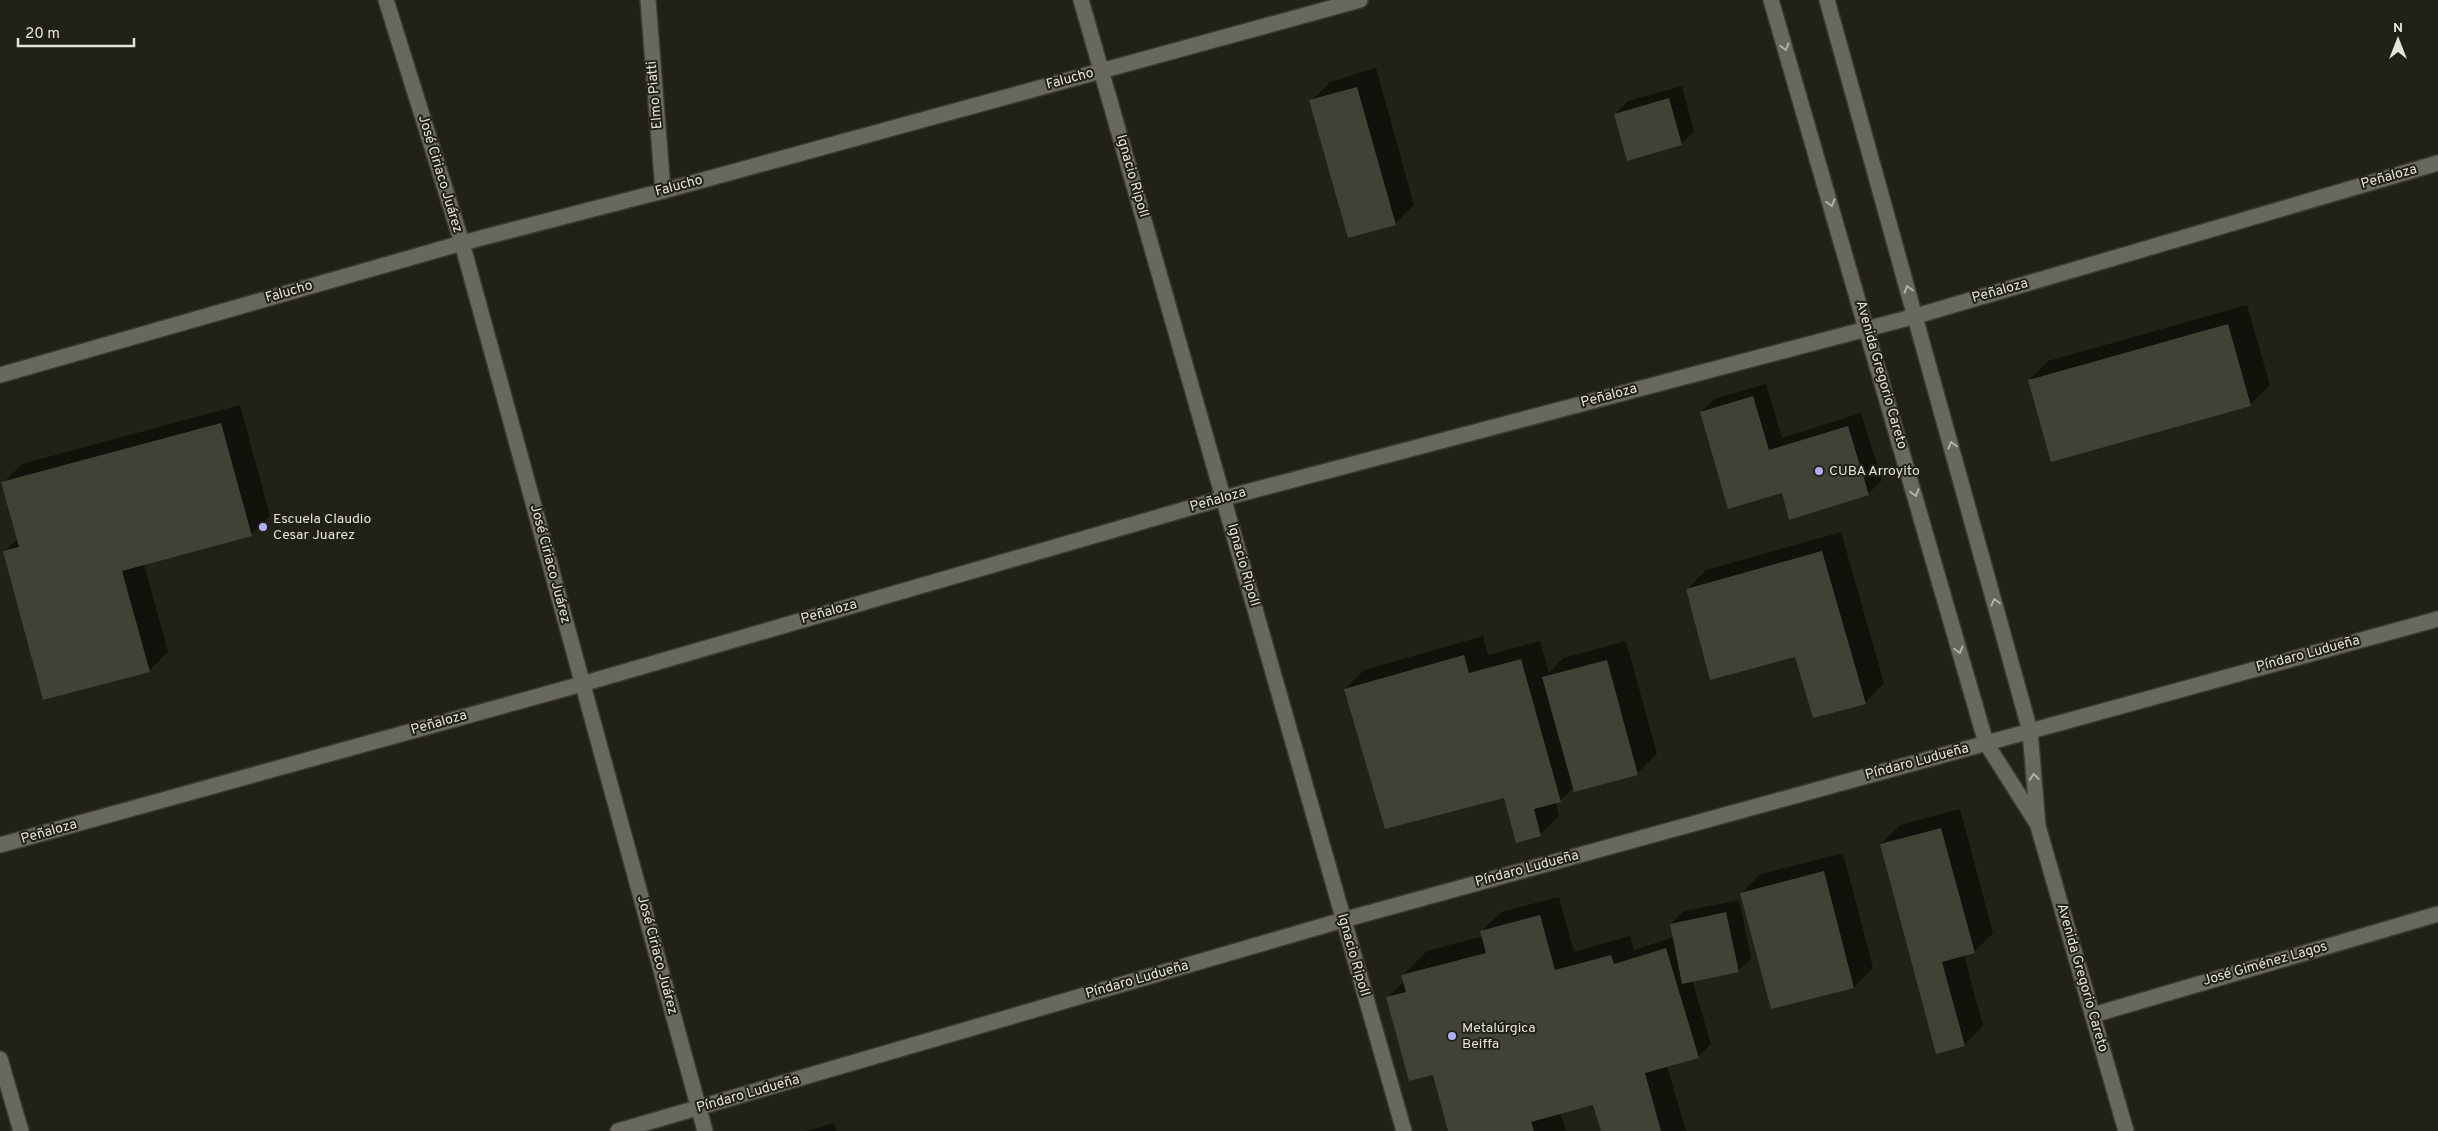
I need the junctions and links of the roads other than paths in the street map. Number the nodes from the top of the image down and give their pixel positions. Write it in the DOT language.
graph roads {
  1 [pos="386,0"];
  2 [pos="648,0"];
  3 [pos="1081,0"];
  4 [pos="1360,0"];
  5 [pos="1772,0"];
  6 [pos="1827,0"];
  7 [pos="1101,71"];
  8 [pos="2438,163"];
  9 [pos="663,191"];
  10 [pos="462,243"];
  11 [pos="1916,316"];
  12 [pos="1867,328"];
  13 [pos="0,375"];
  14 [pos="1224,498"];
  15 [pos="2438,619"];
  16 [pos="582,684"];
  17 [pos="2030,731"];
  18 [pos="1986,743"];
  19 [pos="2038,826"];
  20 [pos="0,845"];
  21 [pos="2438,914"];
  22 [pos="1343,920"];
  23 [pos="2093,1015"];
  24 [pos="0,1059"];
  25 [pos="699,1108"];
  26 [pos="21,1131"];
  27 [pos="618,1131"];
  28 [pos="705,1131"];
  29 [pos="1404,1131"];
  30 [pos="2126,1131"];
  1 -- 10 [label="street, José Ciriaco Juárez"];
  2 -- 9 [label="street, Elmo Piatti"];
  3 -- 7 [label="street, Ignacio Ripoll"];
  4 -- 7 [label="street, Falucho"];
  5 -- 12 [label="street, Avenida Gregorio Careto, one-way"];
  11 -- 6 [label="street, Avenida Gregorio Careto, one-way"];
  7 -- 9 [label="street, Falucho"];
  7 -- 14 [label="street, Ignacio Ripoll"];
  8 -- 11 [label="street, Peñaloza"];
  9 -- 10 [label="street, Falucho"];
  10 -- 13 [label="street, Falucho"];
  10 -- 16 [label="street, José Ciriaco Juárez"];
  11 -- 12 [label="street, Peñaloza"];
  17 -- 11 [label="street, Avenida Gregorio Careto, one-way"];
  12 -- 14 [label="street, Peñaloza"];
  12 -- 18 [label="street, Avenida Gregorio Careto, one-way"];
  14 -- 16 [label="street, Peñaloza"];
  14 -- 22 [label="street, Ignacio Ripoll"];
  15 -- 17 [label="street, Píndaro Ludueña"];
  16 -- 20 [label="street, Peñaloza"];
  16 -- 25 [label="street, José Ciriaco Juárez"];
  17 -- 18 [label="street, Píndaro Ludueña"];
  19 -- 17 [label="street, Avenida Gregorio Careto, one-way"];
  18 -- 19 [label="street, Avenida Gregorio Careto"];
  18 -- 22 [label="street, Píndaro Ludueña"];
  19 -- 23 [label="street, Avenida Gregorio Careto"];
  21 -- 23 [label="street, José Giménez Lagos"];
  22 -- 25 [label="street, Píndaro Ludueña"];
  22 -- 29 [label="street, Ignacio Ripoll"];
  23 -- 30 [label="street, Avenida Gregorio Careto"];
  24 -- 26 [label="street"];
  25 -- 27 [label="street, Píndaro Ludueña"];
  25 -- 28 [label="street, José Ciriaco Juárez"];
}
